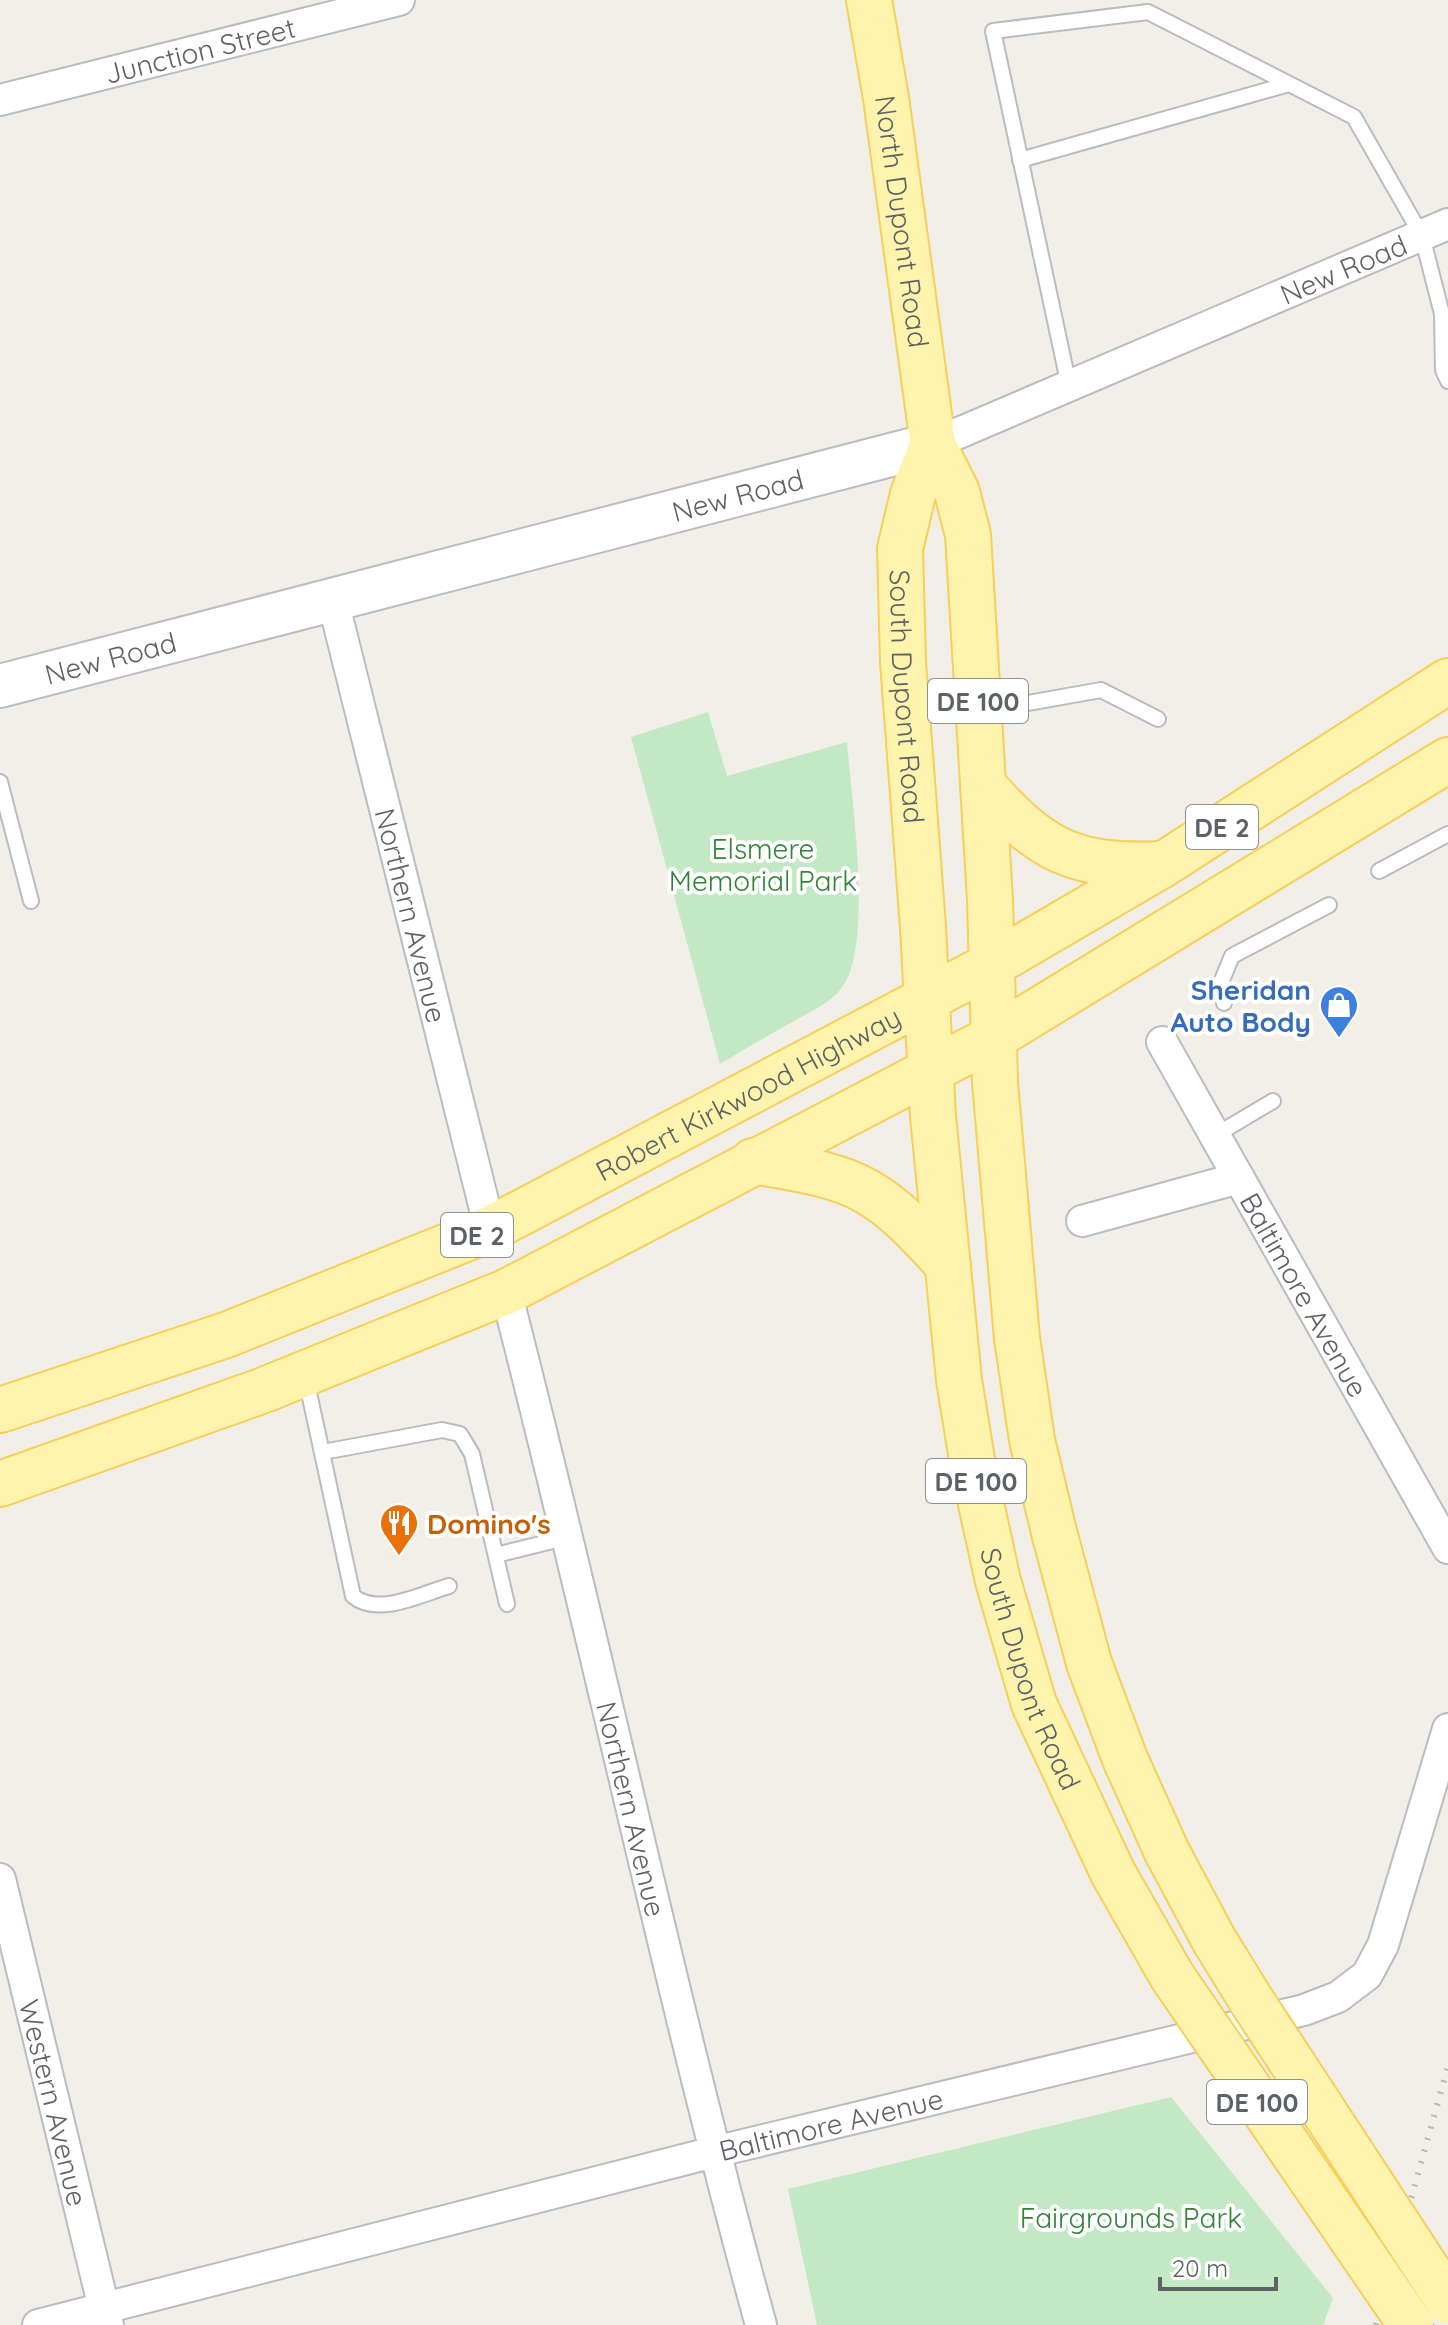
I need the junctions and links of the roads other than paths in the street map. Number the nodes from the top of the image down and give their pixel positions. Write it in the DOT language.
graph roads {
  1 [pos="399,0"];
  2 [pos="869,0"];
  3 [pos="1289,84"];
  4 [pos="0,100"];
  5 [pos="1020,160"];
  6 [pos="1435,230"];
  7 [pos="1445,315"];
  8 [pos="1448,381"];
  9 [pos="1069,386"];
  10 [pos="933,444"];
  11 [pos="333,601"];
  12 [pos="1448,681"];
  13 [pos="0,686"];
  14 [pos="979,712"];
  15 [pos="1158,719"];
  16 [pos="1448,760"];
  17 [pos="0,782"];
  18 [pos="983,785"];
  19 [pos="1448,834"];
  20 [pos="1164,864"];
  21 [pos="1379,871"];
  22 [pos="31,901"];
  23 [pos="1329,905"];
  24 [pos="991,965"];
  25 [pos="926,998"];
  26 [pos="1224,1003"];
  27 [pos="993,1038"];
  28 [pos="1162,1042"];
  29 [pos="932,1067"];
  30 [pos="1273,1101"];
  31 [pos="1214,1136"];
  32 [pos="753,1161"];
  33 [pos="1239,1178"];
  34 [pos="1082,1221"];
  35 [pos="490,1229"];
  36 [pos="948,1265"];
  37 [pos="506,1292"];
  38 [pos="127,1368"];
  39 [pos="305,1374"];
  40 [pos="0,1410"];
  41 [pos="0,1433"];
  42 [pos="323,1452"];
  43 [pos="0,1484"];
  44 [pos="569,1537"];
  45 [pos="1448,1548"];
  46 [pos="496,1555"];
  47 [pos="449,1586"];
  48 [pos="507,1604"];
  49 [pos="1448,1729"];
  50 [pos="0,1879"];
  51 [pos="714,2152"];
  52 [pos="1448,2301"];
  53 [pos="106,2317"];
  54 [pos="38,2325"];
  55 [pos="761,2325"];
  56 [pos="1411,2325"];
  1 -- 4 [label="street, Junction Street"];
  2 -- 10 [label="main road, North Dupont Road / DE 100"];
  3 -- 5 [label="lane"];
  3 -- 5 [label="lane"];
  3 -- 6 [label="lane"];
  5 -- 9 [label="lane"];
  6 -- 7 [label="lane"];
  6 -- 9 [label="street, New Road"];
  7 -- 8 [label="lane"];
  9 -- 10 [label="street, New Road"];
  10 -- 11 [label="street, New Road"];
  10 -- 14 [label="main road, South Dupont Road / DE 100"];
  10 -- 25 [label="main road, South Dupont Road / DE 100"];
  11 -- 13 [label="street, New Road"];
  11 -- 35 [label="street, Northern Avenue"];
  12 -- 20 [label="main road, Robert Kirkwood Highway / DE 2"];
  14 -- 15 [label="lane"];
  14 -- 18 [label="main road, South Dupont Road / DE 100"];
  16 -- 27 [label="main road, DE 2"];
  17 -- 22 [label="lane"];
  18 -- 20 [label="main road"];
  18 -- 24 [label="main road, South Dupont Road / DE 100"];
  19 -- 21 [label="lane"];
  20 -- 24 [label="main road, Robert Kirkwood Highway / DE 2"];
  23 -- 26 [label="lane"];
  24 -- 25 [label="main road, Robert Kirkwood Highway / DE 2"];
  24 -- 27 [label="main road, South Dupont Road / DE 100"];
  25 -- 29 [label="main road, South Dupont Road / DE 100"];
  25 -- 35 [label="main road, Robert Kirkwood Highway / DE 2"];
  27 -- 29 [label="main road, DE 2"];
  27 -- 52 [label="main road, South Dupont Road / DE 100, bridge"];
  28 -- 31 [label="street, Baltimore Avenue"];
  29 -- 32 [label="main road, DE 2"];
  29 -- 36 [label="main road, South Dupont Road / DE 100"];
  30 -- 31 [label="lane"];
  31 -- 33 [label="street, Baltimore Avenue"];
  32 -- 36 [label="main road"];
  32 -- 37 [label="main road, DE 2"];
  33 -- 34 [label="street"];
  33 -- 45 [label="street, Baltimore Avenue"];
  35 -- 38 [label="main road, Robert Kirkwood Highway / DE 2"];
  36 -- 56 [label="main road, South Dupont Road / DE 100, bridge"];
  37 -- 39 [label="main road, DE 2"];
  37 -- 44 [label="street, Northern Avenue"];
  38 -- 40 [label="main road, Robert Kirkwood Highway / DE 2"];
  38 -- 41 [label="main road"];
  39 -- 42 [label="lane"];
  39 -- 43 [label="main road, DE 2"];
  42 -- 46 [label="lane"];
  42 -- 47 [label="lane"];
  44 -- 46 [label="lane"];
  44 -- 51 [label="street, Northern Avenue"];
  46 -- 48 [label="lane"];
  49 -- 51 [label="street, Baltimore Avenue"];
  50 -- 53 [label="street, Western Avenue"];
  51 -- 53 [label="street, Baltimore Avenue"];
  51 -- 55 [label="street, Northern Avenue"];
  53 -- 54 [label="street, Baltimore Avenue"];
}
